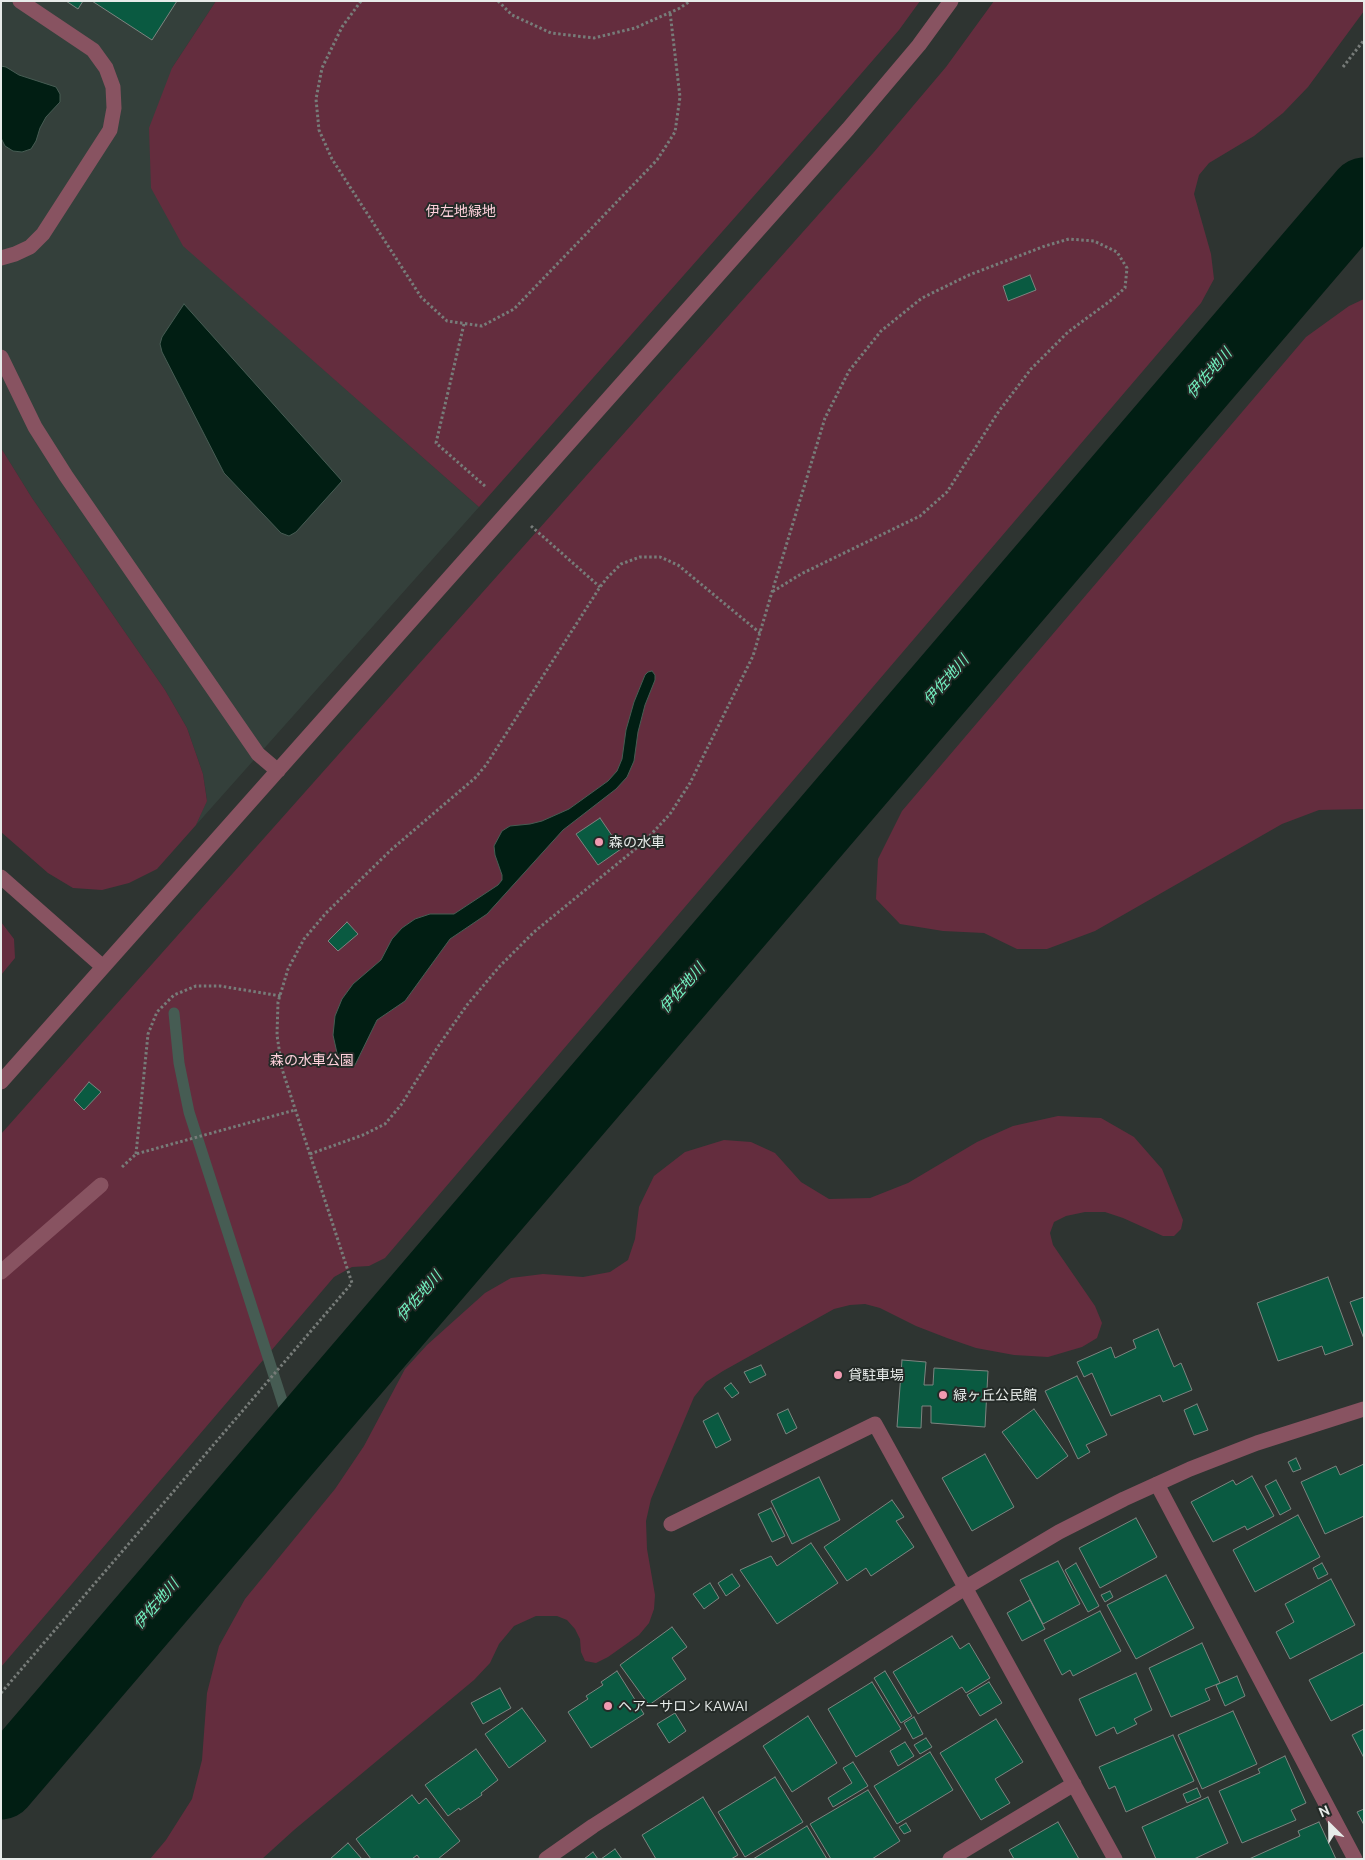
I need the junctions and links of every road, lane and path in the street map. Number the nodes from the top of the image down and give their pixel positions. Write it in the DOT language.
graph roads {
  1 [pos="20,1"];
  2 [pos="361,1"];
  3 [pos="498,1"];
  4 [pos="690,1"];
  5 [pos="951,1"];
  6 [pos="670,12"];
  7 [pos="1364,40"];
  8 [pos="1343,67"];
  9 [pos="1,258"];
  10 [pos="464,324"];
  11 [pos="1,357"];
  12 [pos="486,487"];
  13 [pos="530,526"];
  14 [pos="600,587"];
  15 [pos="772,592"];
  16 [pos="760,633"];
  17 [pos="278,771"];
  18 [pos="1,877"];
  19 [pos="103,967"];
  20 [pos="280,996"];
  21 [pos="1,1082"];
  22 [pos="295,1110"];
  23 [pos="310,1154"];
  24 [pos="102,1185"];
  25 [pos="1,1272"];
  26 [pos="1364,1409"];
  27 [pos="1157,1484"];
  28 [pos="671,1524"];
  29 [pos="965,1588"];
  30 [pos="1,1693"];
  31 [pos="1074,1784"];
  32 [pos="546,1859"];
  33 [pos="950,1859"];
  34 [pos="1115,1859"];
  35 [pos="1355,1859"];
  1 -- 9 [label="street"];
  2 -- 10 [label="path"];
  3 -- 6 [label="path"];
  4 -- 6 [label="path"];
  5 -- 17 [label="street"];
  6 -- 10 [label="path"];
  7 -- 8 [label="path"];
  10 -- 12 [label="path"];
  11 -- 17 [label="street"];
  13 -- 14 [label="path"];
  14 -- 16 [label="path"];
  14 -- 20 [label="path"];
  15 -- 15 [label="path"];
  15 -- 16 [label="path"];
  16 -- 23 [label="path"];
  17 -- 19 [label="street"];
  18 -- 19 [label="street"];
  19 -- 21 [label="street"];
  20 -- 22 [label="path"];
  20 -- 22 [label="path"];
  22 -- 23 [label="path"];
  23 -- 30 [label="path"];
  24 -- 25 [label="street"];
  26 -- 27 [label="street"];
  27 -- 29 [label="street"];
  27 -- 35 [label="street"];
  28 -- 29 [label="street"];
  29 -- 31 [label="street"];
  29 -- 32 [label="street"];
  31 -- 33 [label="street"];
  31 -- 34 [label="street"];
}
